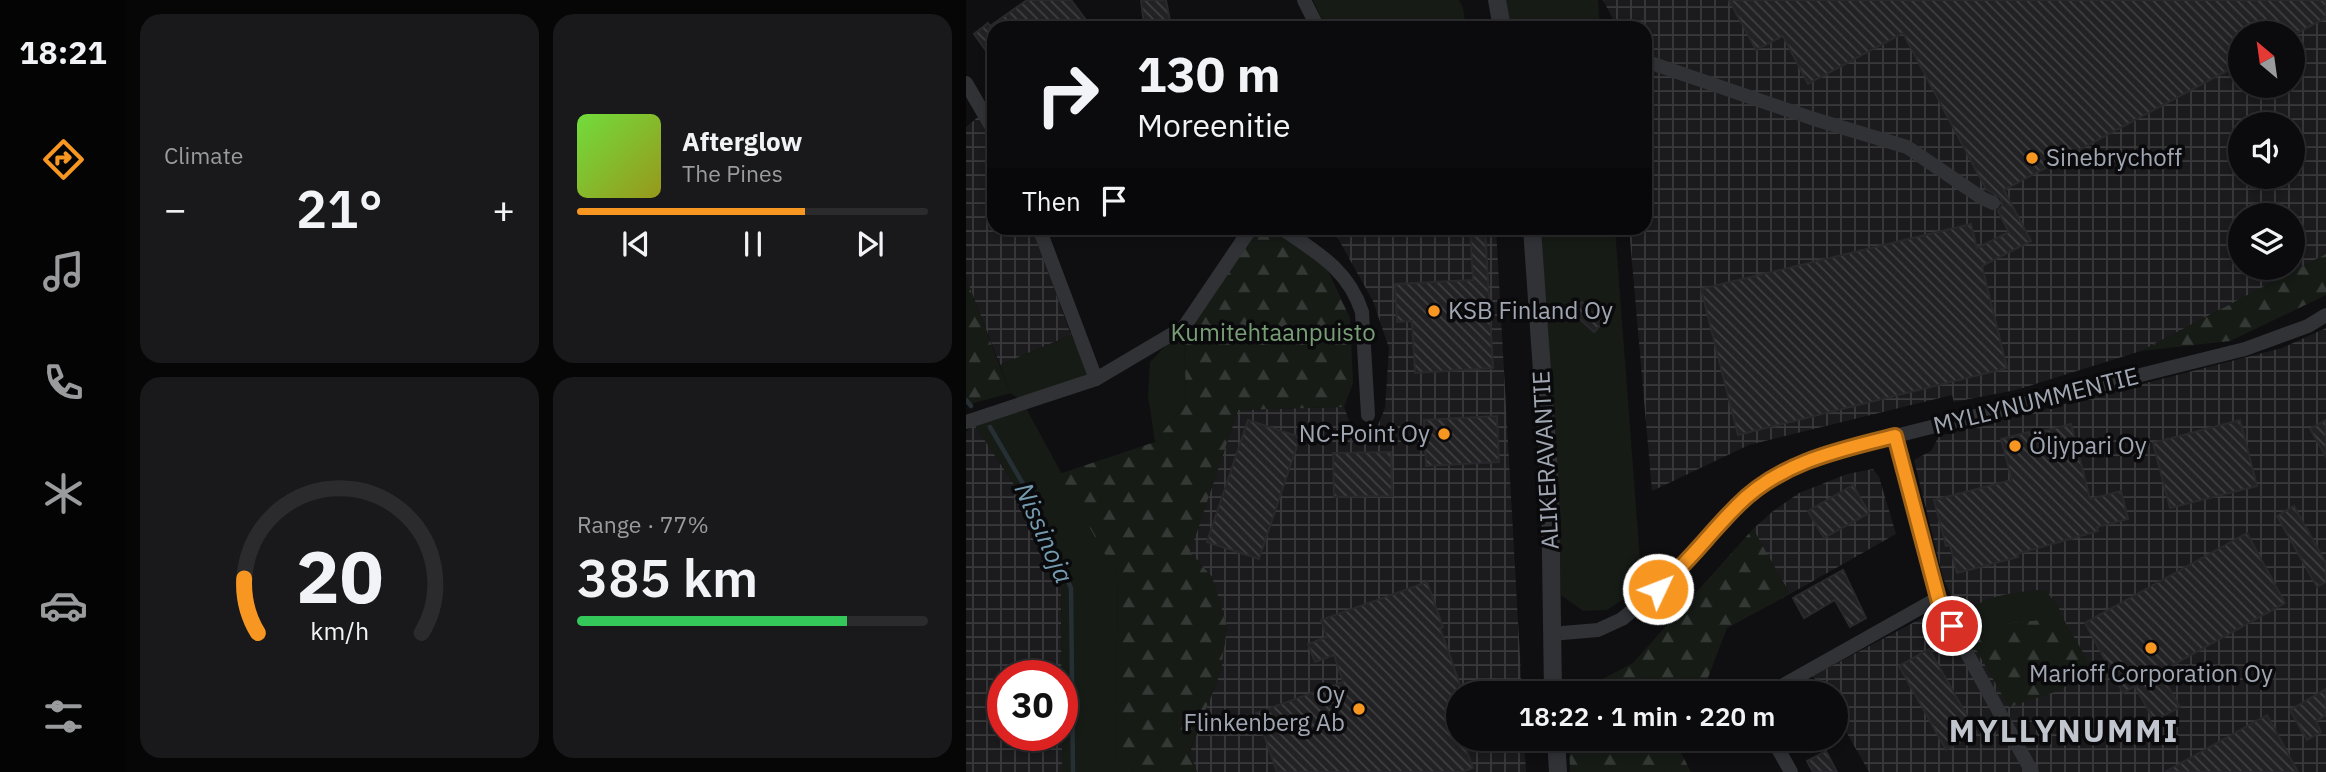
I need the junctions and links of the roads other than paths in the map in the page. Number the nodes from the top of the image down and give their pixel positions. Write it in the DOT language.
graph roads {
  1 [pos="1304,0"];
  2 [pos="1497,0"];
  3 [pos="1314,21"];
  4 [pos="1501,21"];
  5 [pos="1652,63"];
  6 [pos="966,83"];
  7 [pos="987,119"];
  8 [pos="1993,203"];
  9 [pos="1042,235"];
  10 [pos="1246,235"];
  11 [pos="1291,235"];
  12 [pos="1532,235"];
  13 [pos="2326,315"];
  14 [pos="1096,379"];
  15 [pos="1368,415"];
  16 [pos="966,422"];
  17 [pos="1895,436"];
  18 [pos="1938,598"];
  19 [pos="1551,634"];
  20 [pos="1553,681"];
  21 [pos="1790,681"];
  22 [pos="1557,751"];
  23 [pos="1779,751"];
  24 [pos="1558,772"];
  25 [pos="1791,772"];
  26 [pos="2032,772"];
  1 -- 3 [label="street"];
  2 -- 4 [label="street"];
  5 -- 8 [label="street"];
  6 -- 7 [label="street"];
  9 -- 14 [label="street"];
  10 -- 14 [label="street"];
  11 -- 15 [label="street"];
  12 -- 19 [label="street, ALIKERAVANTIE"];
  13 -- 17 [label="street, MYLLYNUMMENTIE"];
  14 -- 16 [label="street"];
  17 -- 18 [label="street"];
  17 -- 19 [label="street, MYLLYNUMMENTIE"];
  18 -- 21 [label="street"];
  18 -- 26 [label="street"];
  19 -- 20 [label="street, ALIKERAVANTIE"];
  22 -- 24 [label="street"];
  23 -- 25 [label="street"];
}
